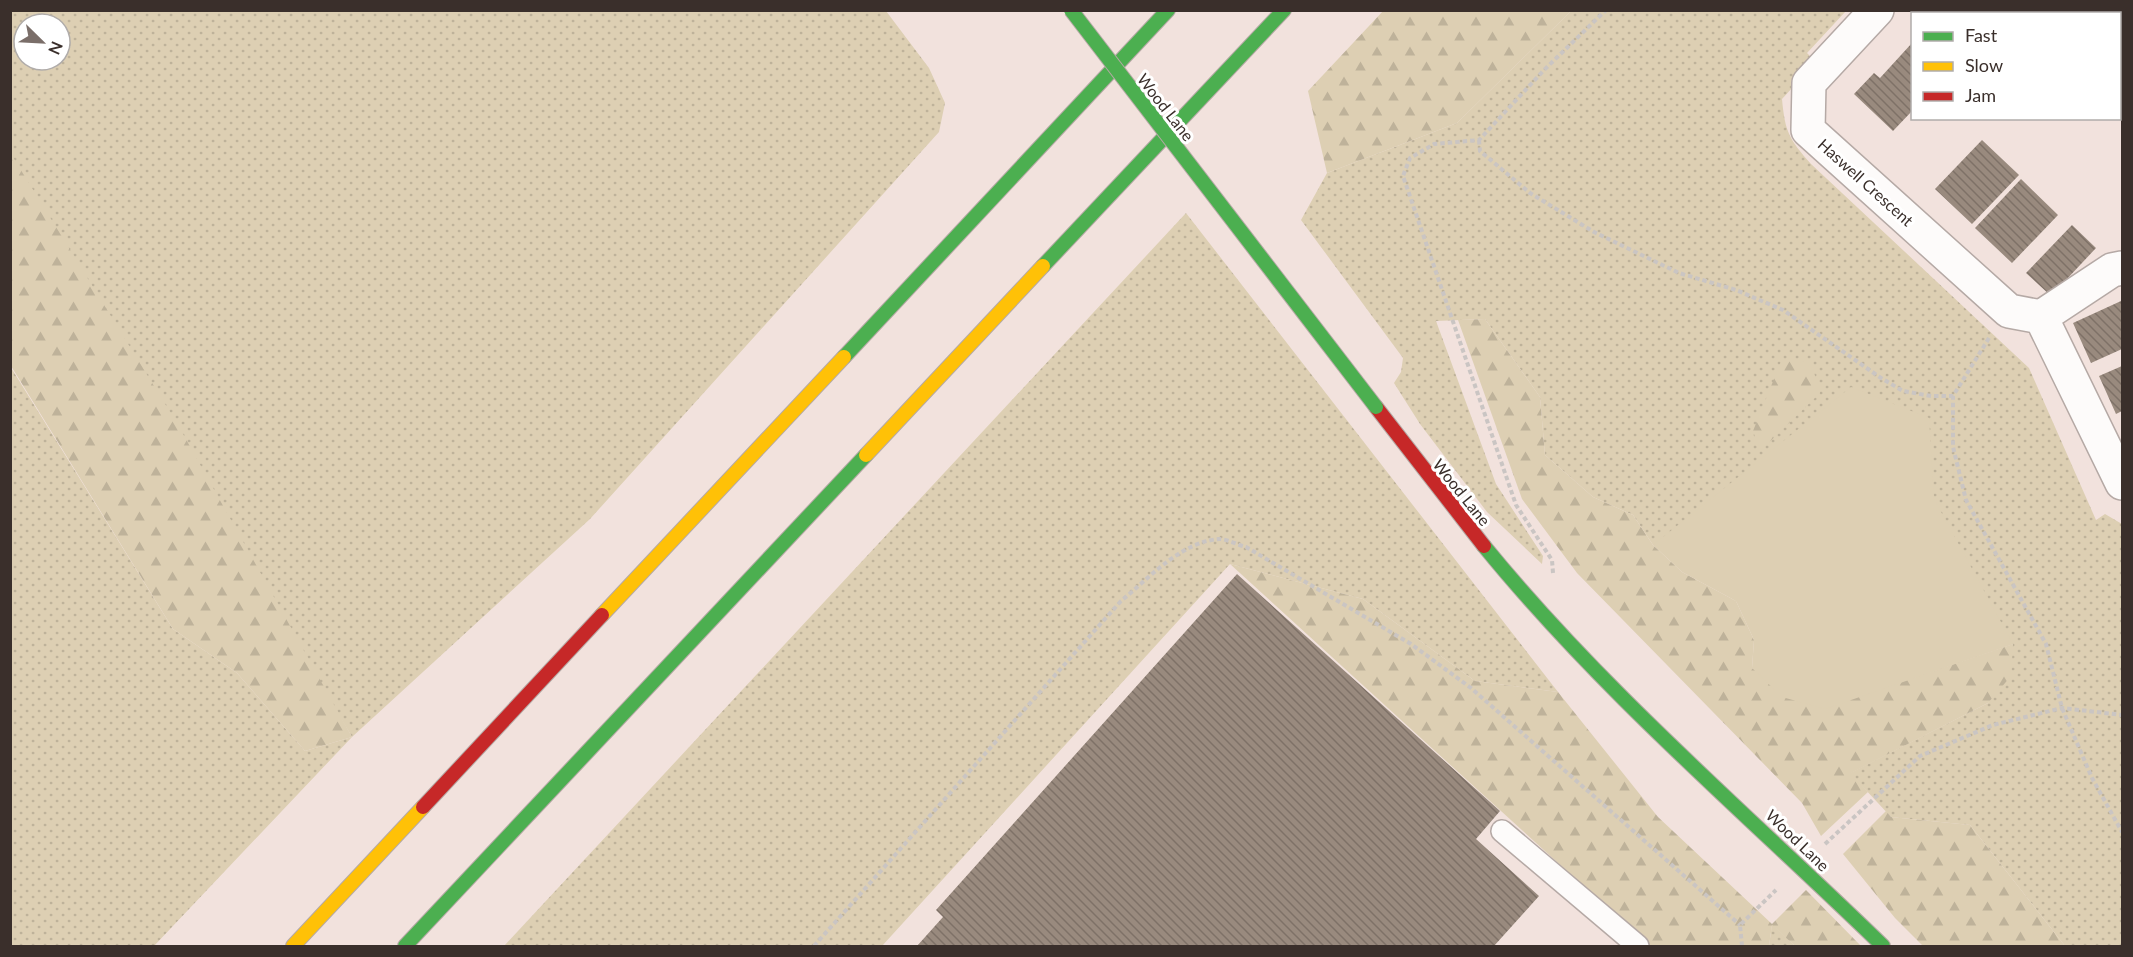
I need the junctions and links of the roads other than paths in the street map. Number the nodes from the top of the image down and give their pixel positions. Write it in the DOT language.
graph roads {
  1 [pos="1071,10"];
  2 [pos="1168,10"];
  3 [pos="1284,10"];
  4 [pos="1877,10"];
  5 [pos="2122,268"];
  6 [pos="2041,317"];
  7 [pos="2122,483"];
  8 [pos="1502,831"];
  9 [pos="292,946"];
  10 [pos="405,946"];
  11 [pos="1638,946"];
  12 [pos="1883,946"];
  1 -- 12 [label="main road, Wood Lane, bridge"];
  2 -- 9 [label="main road"];
  3 -- 10 [label="main road"];
  4 -- 6 [label="street, Haswell Crescent"];
  5 -- 6 [label="street"];
  6 -- 7 [label="street"];
  8 -- 11 [label="lane"];
}
